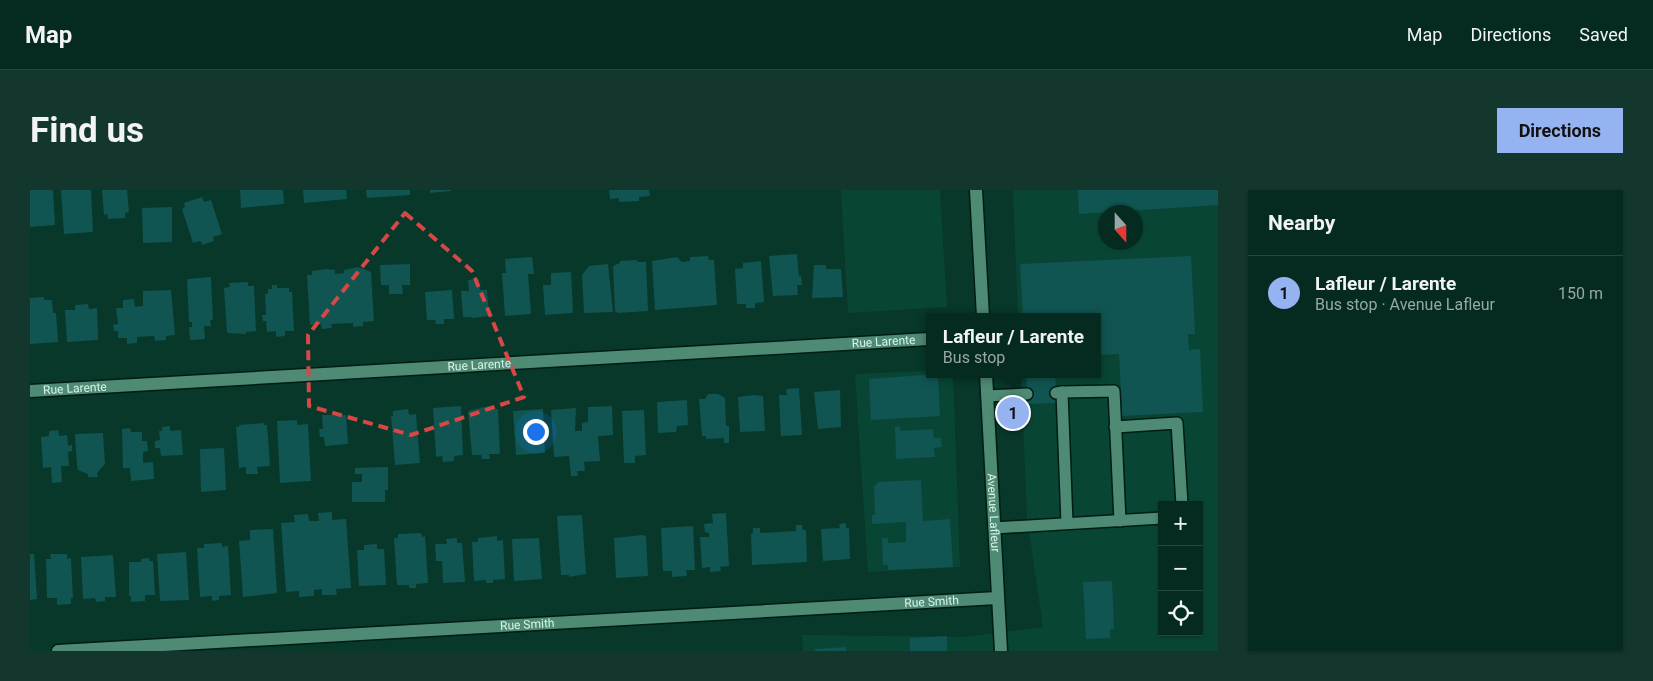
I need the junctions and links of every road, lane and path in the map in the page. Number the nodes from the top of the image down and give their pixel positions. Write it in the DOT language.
graph roads {
  1 [pos="976,190"];
  2 [pos="983,313"];
  3 [pos="926,339"];
  4 [pos="986,378"];
  5 [pos="30,391"];
  6 [pos="1027,394"];
  7 [pos="987,396"];
  8 [pos="1115,427"];
  9 [pos="1182,501"];
  10 [pos="1158,518"];
  11 [pos="1120,520"];
  12 [pos="1067,523"];
  13 [pos="994,528"];
  14 [pos="997,598"];
  15 [pos="58,651"];
  16 [pos="1001,651"];
  1 -- 2 [label="street"];
  3 -- 5 [label="street, Rue Larente"];
  4 -- 7 [label="street, Avenue Lafleur"];
  6 -- 7 [label="lane"];
  7 -- 13 [label="street, Avenue Lafleur"];
  8 -- 9 [label="lane"];
  8 -- 11 [label="lane"];
  8 -- 12 [label="lane"];
  10 -- 11 [label="lane"];
  11 -- 12 [label="lane"];
  12 -- 13 [label="lane"];
  13 -- 14 [label="street, Avenue Lafleur"];
  14 -- 15 [label="street, Rue Smith"];
  14 -- 16 [label="street, Avenue Lafleur"];
}
